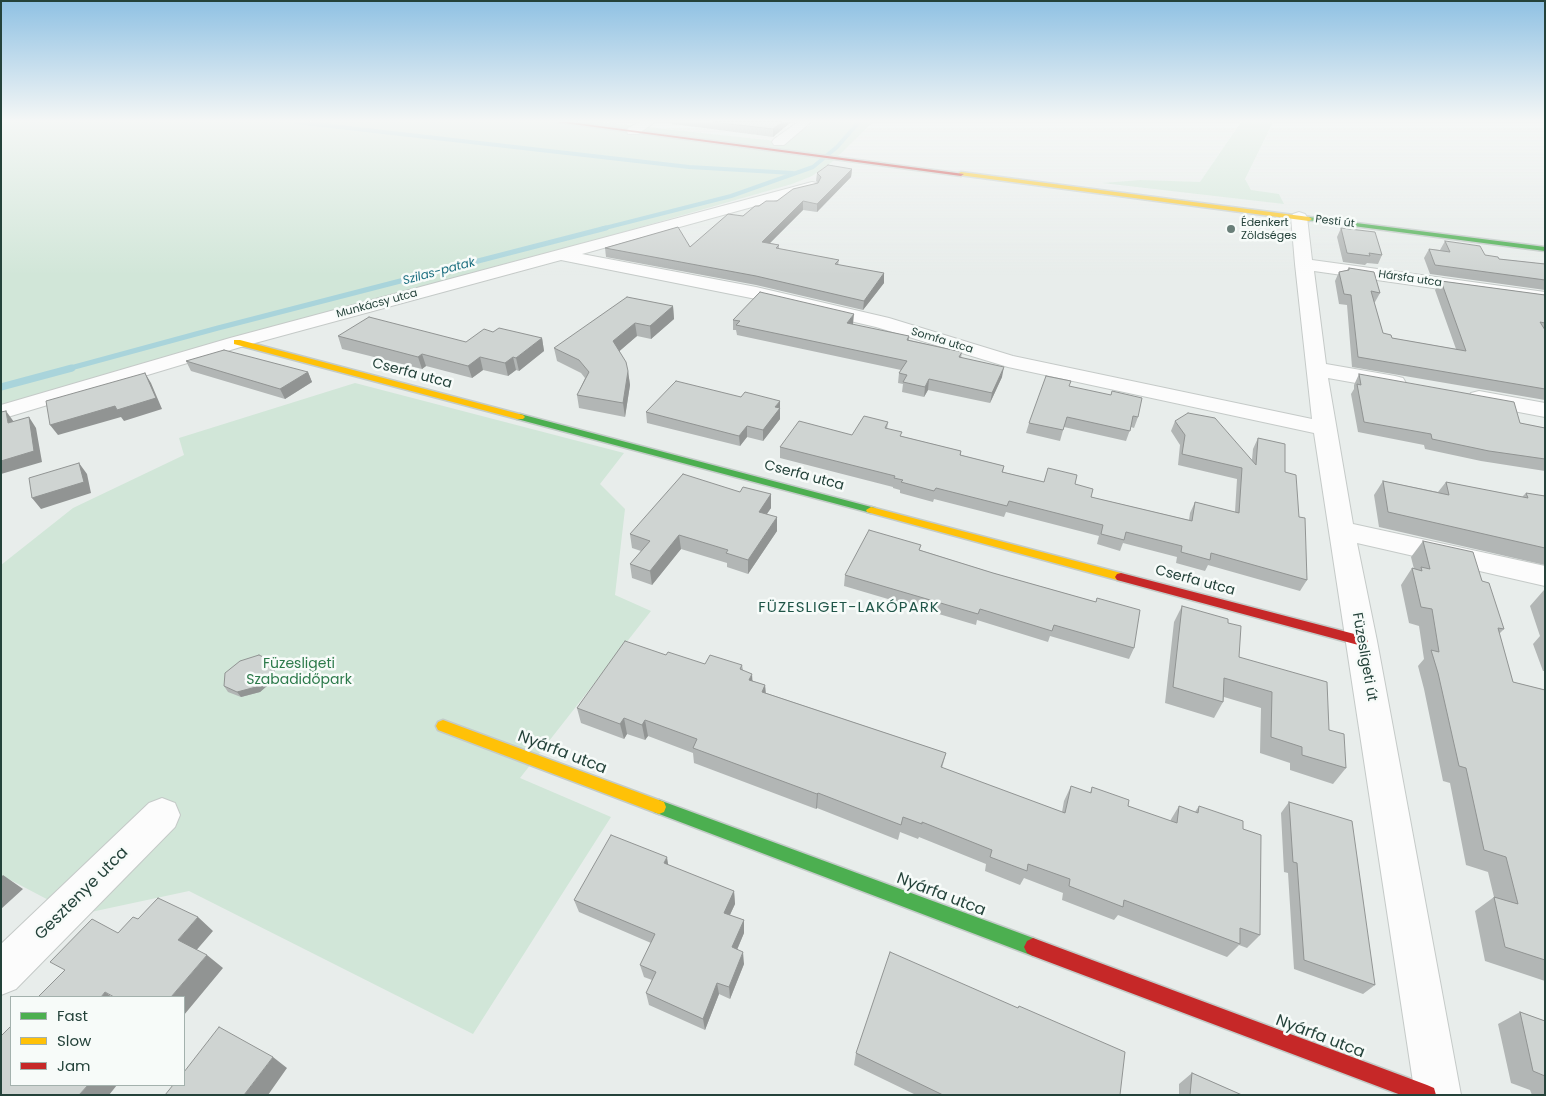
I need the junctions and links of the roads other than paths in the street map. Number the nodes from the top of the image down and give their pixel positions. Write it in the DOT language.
graph roads {
  1 [pos="961,173"];
  2 [pos="812,186"];
  3 [pos="1299,217"];
  4 [pos="1545,249"];
  5 [pos="558,254"];
  6 [pos="1304,264"];
  7 [pos="1545,298"];
  8 [pos="237,342"];
  9 [pos="1316,368"];
  10 [pos="1411,386"];
  11 [pos="1459,394"];
  12 [pos="1545,410"];
  13 [pos="1,412"];
  14 [pos="1326,429"];
  15 [pos="1341,530"];
  16 [pos="1545,576"];
  17 [pos="1362,641"];
  18 [pos="443,726"];
  19 [pos="162,815"];
  20 [pos="1,974"];
  21 [pos="1427,1095"];
  22 [pos="1438,1095"];
  1 -- 3 [label="street, Pesti út"];
  2 -- 5 [label="street, Munkácsy utca"];
  3 -- 4 [label="street, Pesti út"];
  3 -- 6 [label="street, Füzesligeti út"];
  5 -- 8 [label="street, Munkácsy utca"];
  5 -- 14 [label="street, Somfa utca"];
  6 -- 7 [label="street, Hársfa utca"];
  6 -- 9 [label="street, Füzesligeti út"];
  8 -- 13 [label="street, Munkácsy utca"];
  8 -- 17 [label="street, Cserfa utca"];
  9 -- 10 [label="street"];
  9 -- 14 [label="street, Füzesligeti út"];
  11 -- 12 [label="street"];
  14 -- 15 [label="street, Füzesligeti út"];
  15 -- 16 [label="street"];
  15 -- 17 [label="street, Füzesligeti út"];
  17 -- 22 [label="street, Füzesligeti út"];
  18 -- 21 [label="street, Nyárfa utca"];
  19 -- 20 [label="street, Gesztenye utca"];
}
